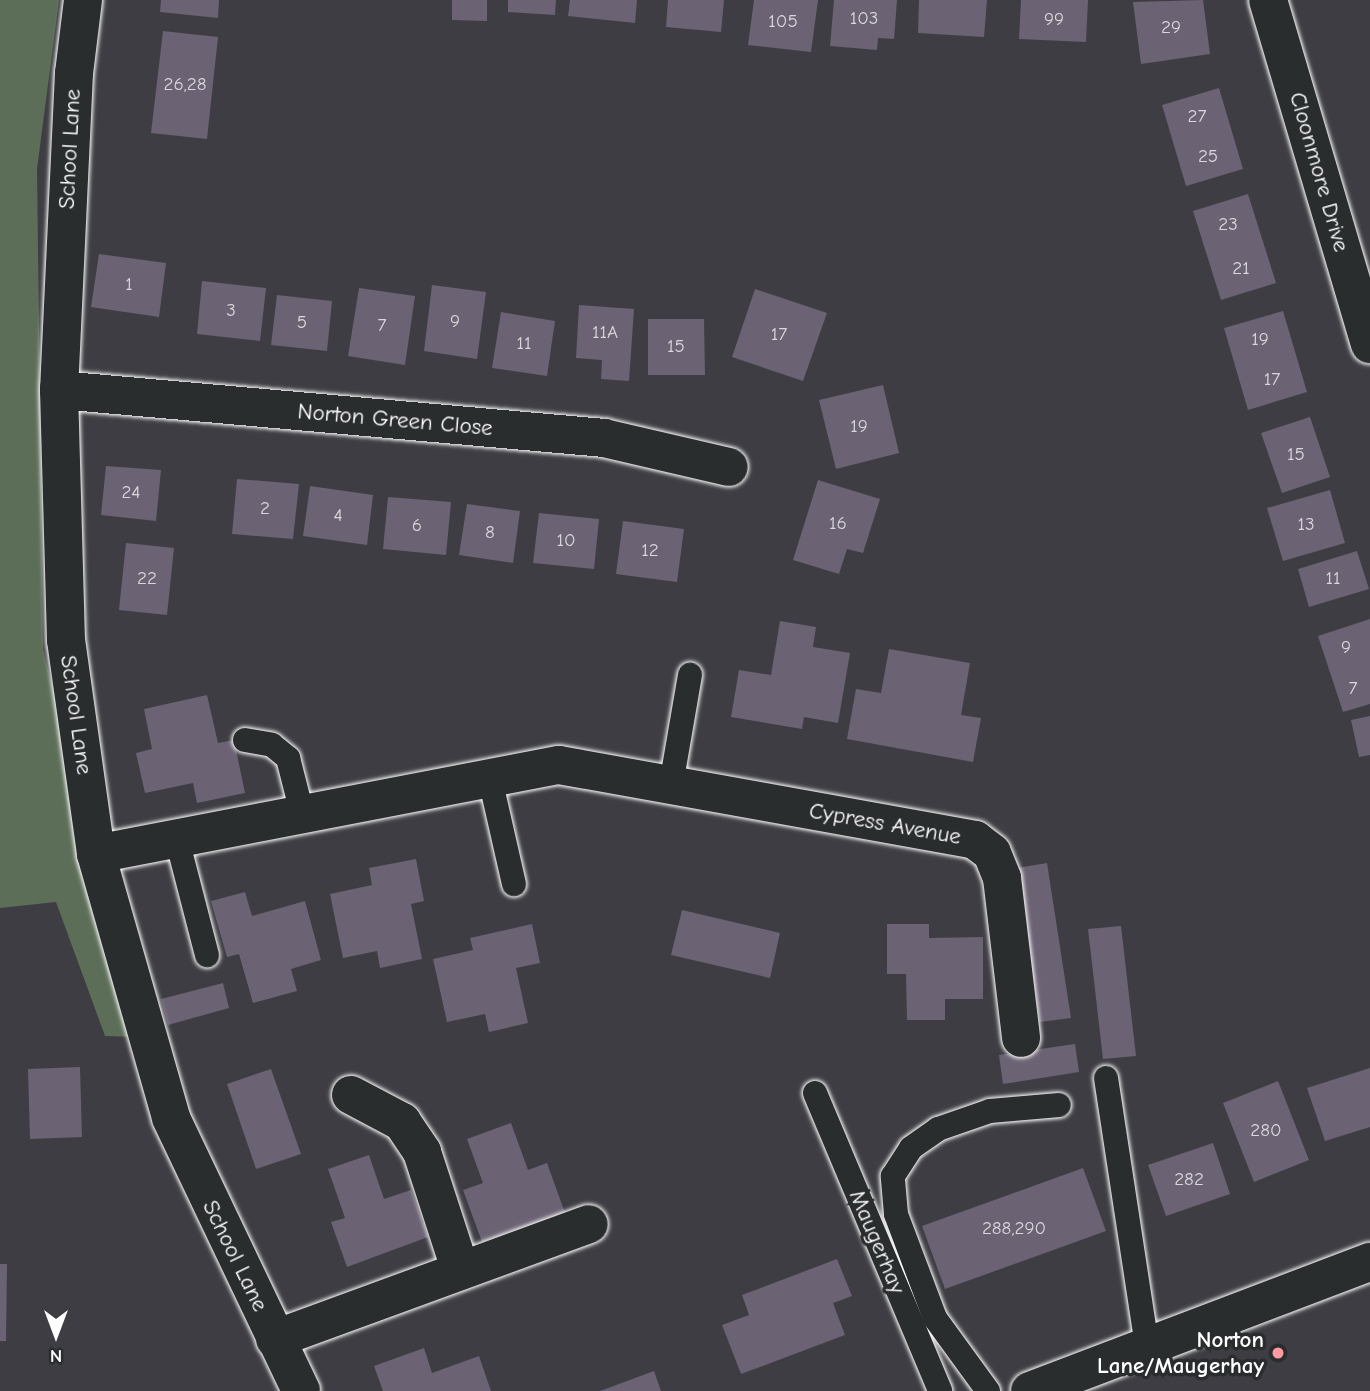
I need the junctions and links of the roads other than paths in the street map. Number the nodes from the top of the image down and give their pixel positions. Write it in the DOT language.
graph roads {
  1 [pos="83,0"];
  2 [pos="1268,0"];
  3 [pos="1370,344"];
  4 [pos="59,390"];
  5 [pos="729,467"];
  6 [pos="690,675"];
  7 [pos="245,740"];
  8 [pos="489,774"];
  9 [pos="671,785"];
  10 [pos="302,813"];
  11 [pos="178,843"];
  12 [pos="96,854"];
  13 [pos="514,884"];
  14 [pos="207,954"];
  15 [pos="1021,1038"];
  16 [pos="1106,1078"];
  17 [pos="816,1093"];
  18 [pos="351,1095"];
  19 [pos="1059,1105"];
  20 [pos="589,1224"];
  21 [pos="1370,1262"];
  22 [pos="460,1269"];
  23 [pos="275,1339"];
  24 [pos="1147,1345"];
  25 [pos="301,1391"];
  26 [pos="940,1391"];
  27 [pos="988,1391"];
  28 [pos="1030,1391"];
  1 -- 4 [label="street, School Lane"];
  2 -- 3 [label="street, Cloonmore Drive"];
  4 -- 5 [label="street, Norton Green Close"];
  4 -- 12 [label="street, School Lane"];
  6 -- 9 [label="lane"];
  7 -- 10 [label="lane"];
  8 -- 9 [label="street, Cypress Avenue"];
  8 -- 10 [label="street, Cypress Avenue"];
  8 -- 13 [label="lane"];
  9 -- 15 [label="street, Cypress Avenue"];
  10 -- 11 [label="street, Cypress Avenue"];
  11 -- 12 [label="street, Cypress Avenue"];
  11 -- 14 [label="lane"];
  12 -- 23 [label="street, School Lane"];
  16 -- 24 [label="lane"];
  17 -- 26 [label="lane, Maugerhay"];
  18 -- 22 [label="street"];
  19 -- 27 [label="lane"];
  20 -- 22 [label="street"];
  21 -- 24 [label="street"];
  22 -- 23 [label="street"];
  23 -- 25 [label="street, School Lane"];
  24 -- 28 [label="street"];
}
